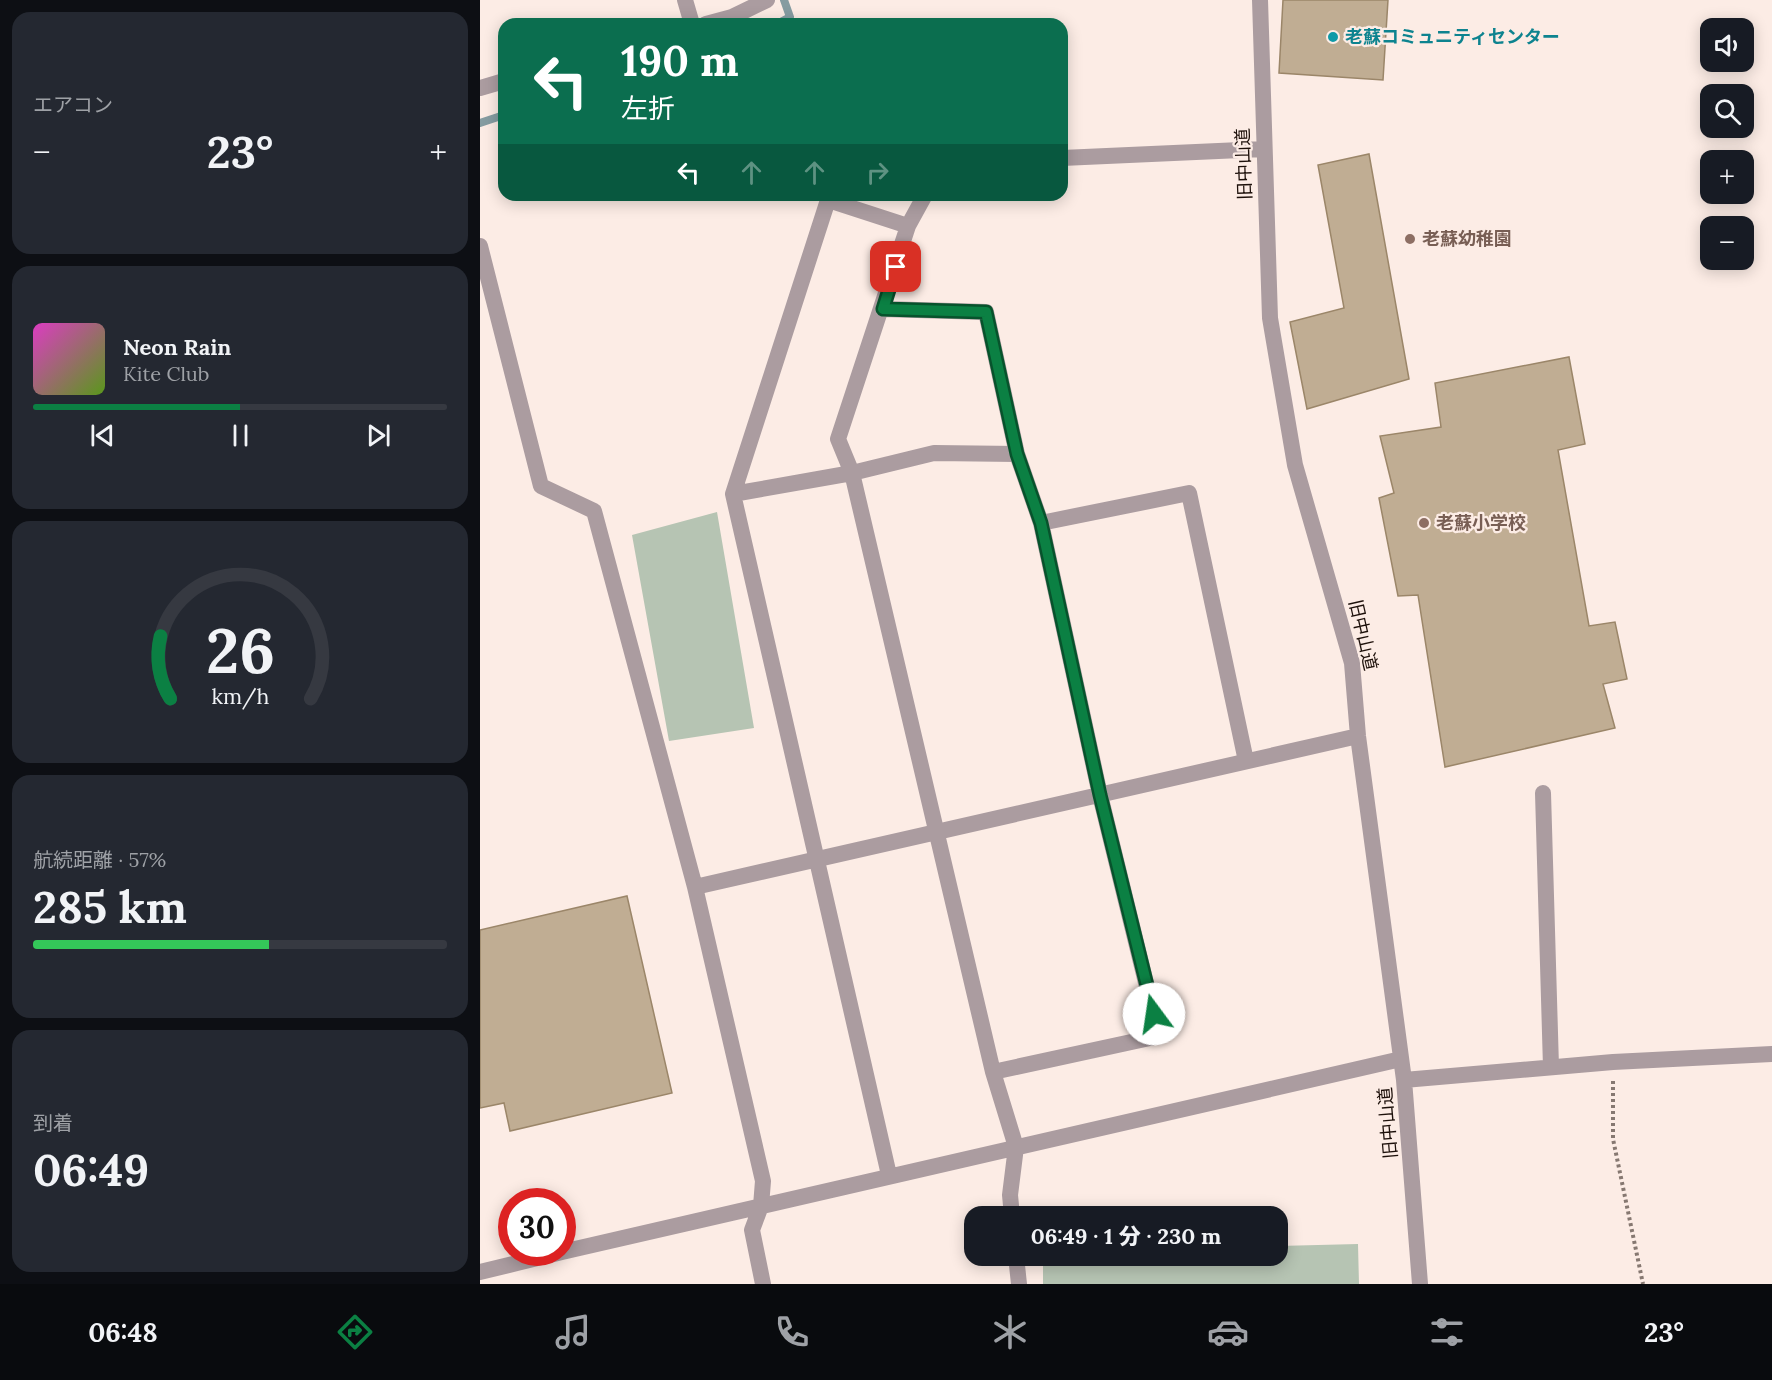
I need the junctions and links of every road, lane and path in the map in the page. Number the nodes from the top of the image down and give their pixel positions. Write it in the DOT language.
graph roads {
  1 [pos="685,0"];
  2 [pos="767,0"];
  3 [pos="1260,0"];
  4 [pos="691,18"];
  5 [pos="728,18"];
  6 [pos="498,83"];
  7 [pos="480,88"];
  8 [pos="1263,149"];
  9 [pos="1068,158"];
  10 [pos="828,201"];
  11 [pos="831,201"];
  12 [pos="922,201"];
  13 [pos="908,226"];
  14 [pos="480,246"];
  15 [pos="883,309"];
  16 [pos="1017,454"];
  17 [pos="852,473"];
  18 [pos="733,494"];
  19 [pos="1041,523"];
  20 [pos="1358,736"];
  21 [pos="1246,761"];
  22 [pos="1544,793"];
  23 [pos="1100,795"];
  24 [pos="937,832"];
  25 [pos="816,860"];
  26 [pos="695,887"];
  27 [pos="1772,1054"];
  28 [pos="1401,1059"];
  29 [pos="1613,1062"];
  30 [pos="1551,1066"];
  31 [pos="993,1072"];
  32 [pos="1404,1080"];
  33 [pos="1016,1146"];
  34 [pos="889,1175"];
  35 [pos="761,1206"];
  36 [pos="1011,1206"];
  37 [pos="576,1249"];
  38 [pos="505,1266"];
  39 [pos="1017,1266"];
  40 [pos="480,1272"];
  41 [pos="763,1284"];
  42 [pos="1019,1284"];
  43 [pos="1420,1284"];
  44 [pos="1643,1284"];
  1 -- 4 [label="street"];
  2 -- 5 [label="street"];
  3 -- 8 [label="street, 旧中山道"];
  6 -- 7 [label="street"];
  8 -- 9 [label="street"];
  8 -- 20 [label="street, 旧中山道"];
  10 -- 18 [label="street"];
  11 -- 13 [label="street"];
  12 -- 13 [label="street"];
  13 -- 15 [label="street"];
  14 -- 26 [label="street"];
  15 -- 16 [label="street"];
  15 -- 17 [label="street"];
  16 -- 17 [label="street"];
  16 -- 19 [label="street"];
  17 -- 18 [label="street"];
  17 -- 24 [label="street"];
  18 -- 25 [label="street"];
  19 -- 21 [label="street"];
  19 -- 23 [label="street"];
  20 -- 21 [label="street"];
  20 -- 28 [label="street, 旧中山道"];
  21 -- 23 [label="street"];
  22 -- 30 [label="street"];
  23 -- 24 [label="street"];
  23 -- 31 [label="street"];
  24 -- 25 [label="street"];
  24 -- 31 [label="street"];
  25 -- 26 [label="street"];
  25 -- 34 [label="street"];
  26 -- 35 [label="street"];
  27 -- 29 [label="street"];
  28 -- 32 [label="street, 旧中山道"];
  28 -- 33 [label="street"];
  29 -- 30 [label="street"];
  29 -- 44 [label="path"];
  30 -- 32 [label="street"];
  31 -- 33 [label="street"];
  32 -- 43 [label="street, 旧中山道"];
  33 -- 34 [label="street"];
  33 -- 36 [label="street"];
  34 -- 35 [label="street"];
  35 -- 37 [label="street"];
  35 -- 41 [label="street"];
  38 -- 40 [label="street"];
  39 -- 42 [label="street"];
}
